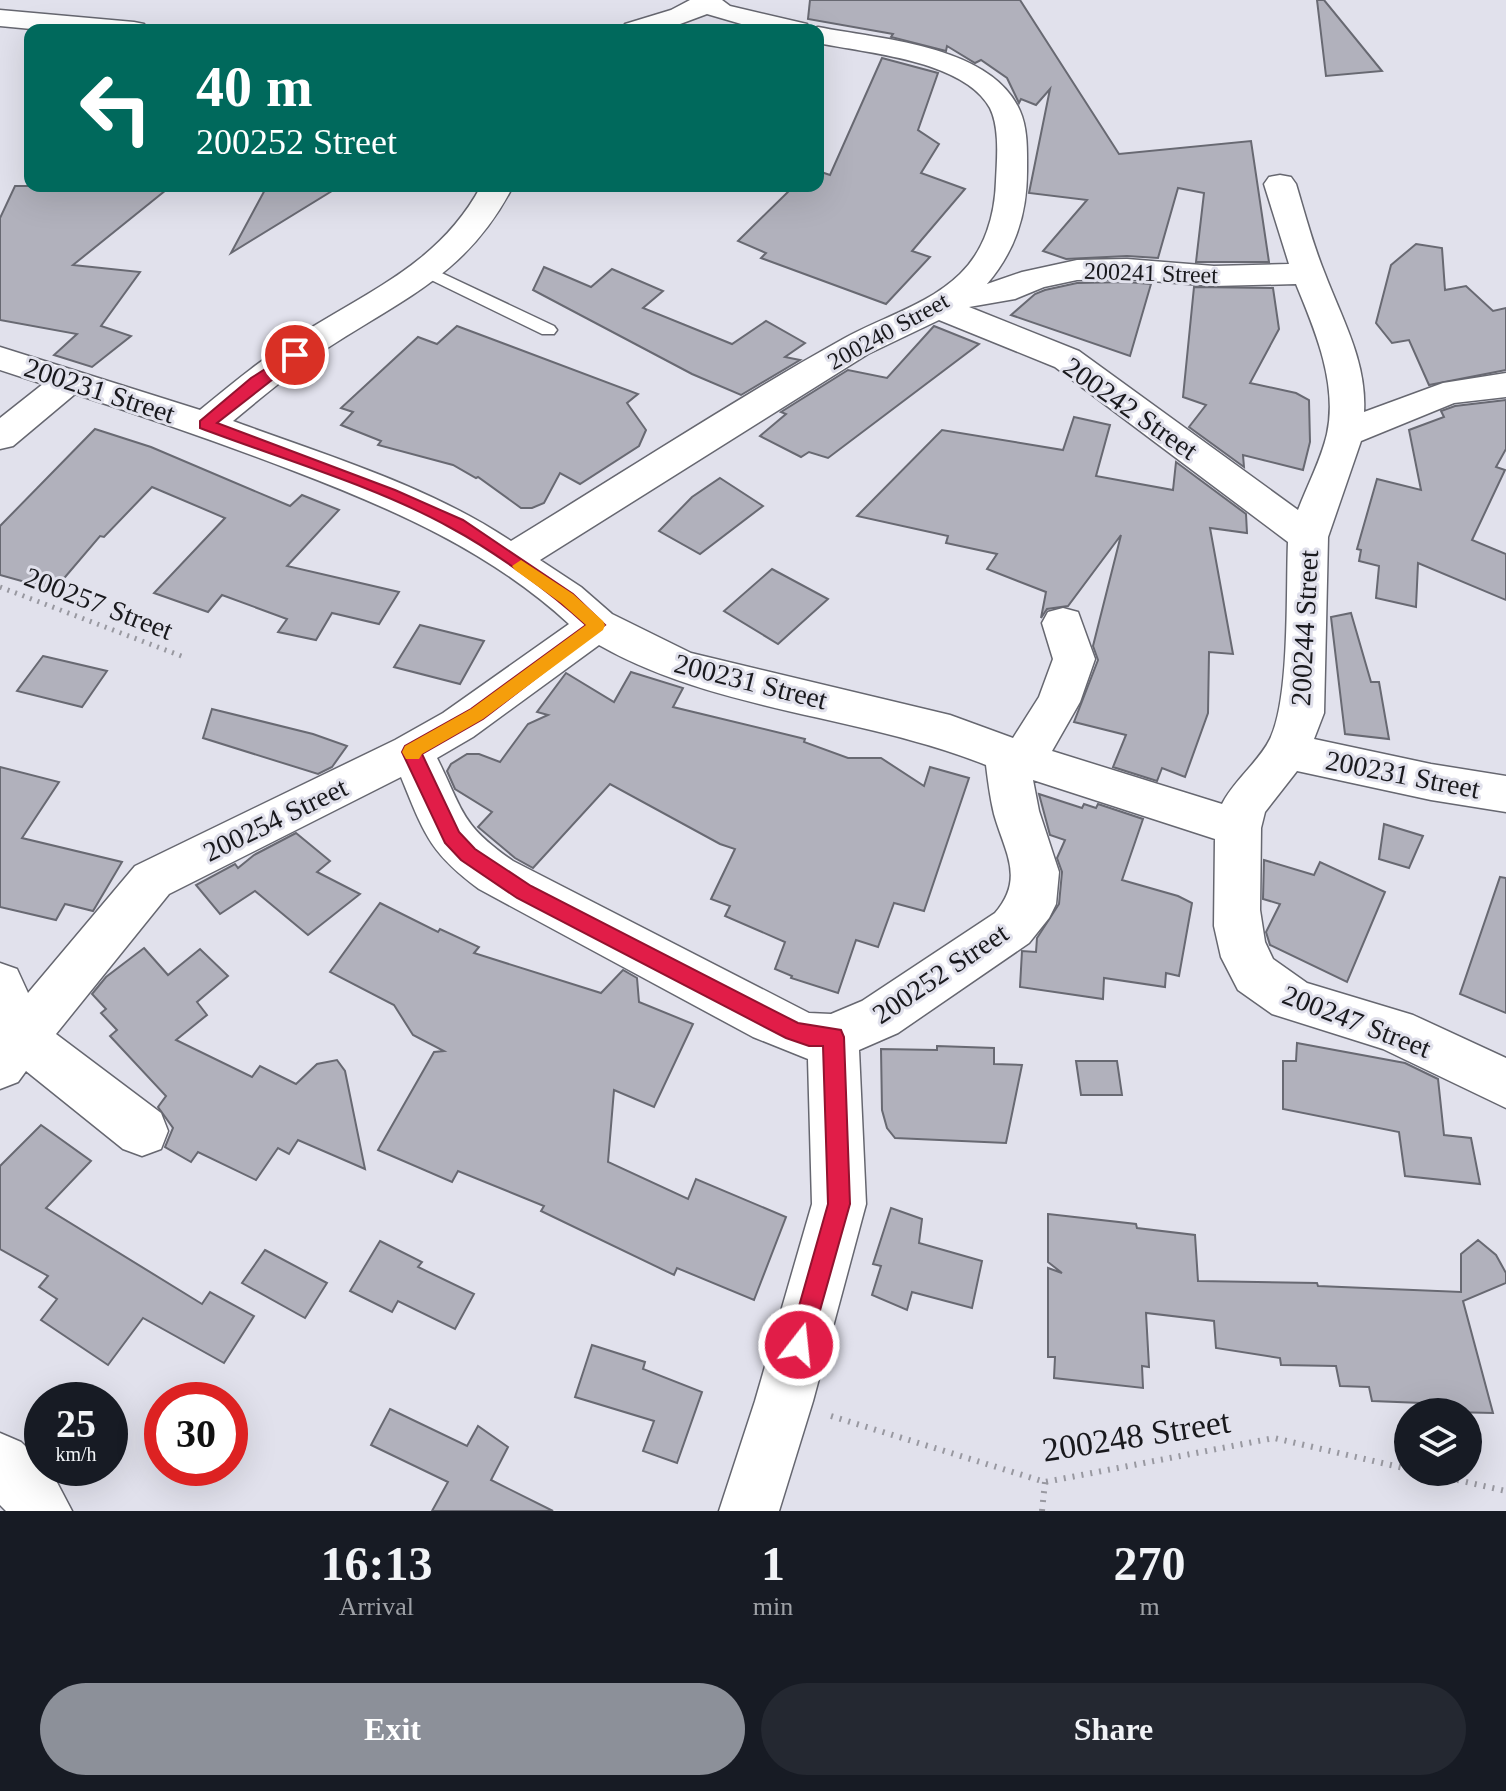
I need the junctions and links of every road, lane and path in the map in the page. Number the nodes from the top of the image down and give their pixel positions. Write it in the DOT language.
graph roads {
  1 [pos="705,2"];
  2 [pos="0,18"];
  3 [pos="67,24"];
  4 [pos="655,24"];
  5 [pos="772,24"];
  6 [pos="824,36"];
  7 [pos="1280,184"];
  8 [pos="494,192"];
  9 [pos="429,272"];
  10 [pos="1308,274"];
  11 [pos="944,303"];
  12 [pos="548,330"];
  13 [pos="0,358"];
  14 [pos="70,380"];
  15 [pos="1506,385"];
  16 [pos="206,424"];
  17 [pos="1345,434"];
  18 [pos="0,437"];
  19 [pos="1308,537"];
  20 [pos="512,559"];
  21 [pos="0,587"];
  22 [pos="1063,623"];
  23 [pos="597,625"];
  24 [pos="184,657"];
  25 [pos="1287,751"];
  26 [pos="411,752"];
  27 [pos="1015,756"];
  28 [pos="1506,794"];
  29 [pos="1238,828"];
  30 [pos="0,985"];
  31 [pos="833,1037"];
  32 [pos="12,1051"];
  33 [pos="1506,1084"];
  34 [pos="142,1131"];
  35 [pos="784,1401"];
  36 [pos="0,1463"];
  37 [pos="1394,1466"];
  38 [pos="1045,1482"];
  39 [pos="1482,1486"];
  40 [pos="1506,1491"];
  41 [pos="42,1511"];
  42 [pos="749,1511"];
  43 [pos="1042,1511"];
  1 -- 4 [label="street"];
  1 -- 5 [label="street"];
  2 -- 3 [label="street"];
  6 -- 11 [label="street, 200240 Street"];
  7 -- 10 [label="street, 200244 Street"];
  8 -- 9 [label="street"];
  9 -- 12 [label="lane"];
  9 -- 16 [label="street"];
  10 -- 11 [label="street, 200241 Street"];
  10 -- 17 [label="street, 200244 Street"];
  11 -- 19 [label="street, 200242 Street"];
  11 -- 20 [label="street, 200240 Street"];
  13 -- 14 [label="street, 200231 Street"];
  14 -- 16 [label="street, 200231 Street"];
  14 -- 18 [label="street"];
  15 -- 17 [label="street"];
  16 -- 20 [label="street, 200231 Street"];
  17 -- 19 [label="street, 200244 Street"];
  19 -- 25 [label="street, 200244 Street"];
  20 -- 23 [label="street, 200231 Street"];
  21 -- 24 [label="path, 200257 Street"];
  22 -- 27 [label="street"];
  23 -- 26 [label="street, 200254 Street"];
  23 -- 27 [label="street, 200231 Street"];
  25 -- 28 [label="street, 200231 Street"];
  25 -- 29 [label="street, 200231 Street"];
  26 -- 31 [label="street"];
  26 -- 32 [label="street, 200254 Street"];
  27 -- 29 [label="street, 200231 Street"];
  27 -- 31 [label="street, 200252 Street"];
  29 -- 33 [label="street, 200247 Street"];
  30 -- 32 [label="street"];
  31 -- 35 [label="street"];
  32 -- 34 [label="street"];
  35 -- 38 [label="path, 200248 Street"];
  35 -- 42 [label="street"];
  36 -- 41 [label="street"];
  37 -- 38 [label="path, 200248 Street"];
  38 -- 43 [label="path"];
  39 -- 40 [label="path"];
}
